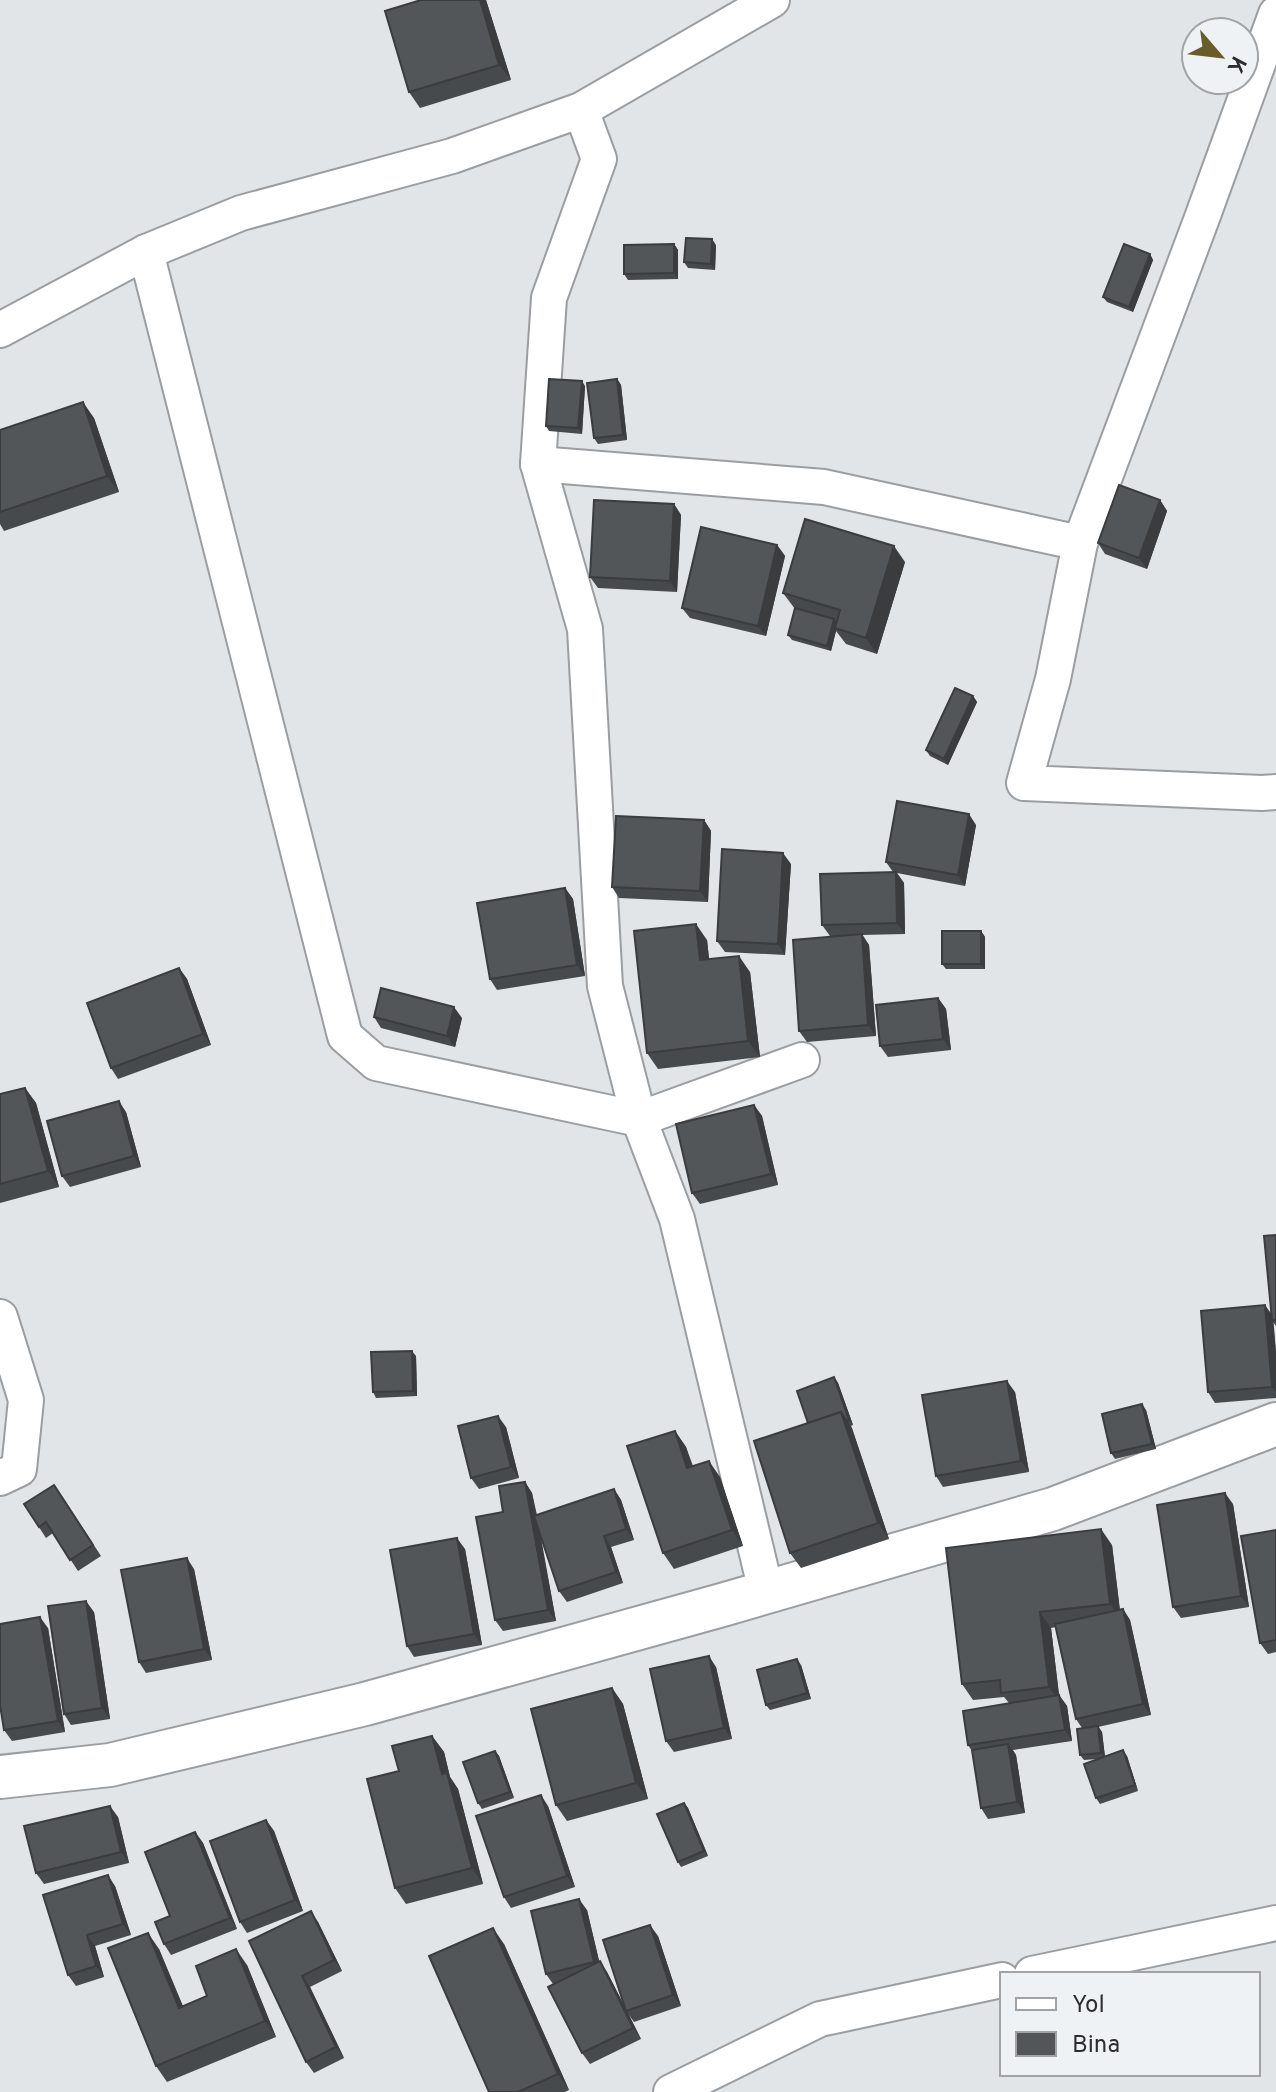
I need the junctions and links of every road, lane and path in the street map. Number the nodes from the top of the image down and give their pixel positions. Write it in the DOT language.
graph roads {
  1 [pos="772,0"];
  2 [pos="1276,14"];
  3 [pos="581,110"];
  4 [pos="146,252"];
  5 [pos="0,330"];
  6 [pos="538,464"];
  7 [pos="1080,543"];
  8 [pos="1276,792"];
  9 [pos="802,1060"];
  10 [pos="639,1119"];
  11 [pos="0,1317"];
  12 [pos="1276,1424"];
  13 [pos="0,1478"];
  14 [pos="766,1591"];
  15 [pos="0,1777"];
  16 [pos="1276,1923"];
  17 [pos="1042,1972"];
  18 [pos="1000,1980"];
  19 [pos="671,2092"];
  1 -- 3 [label="street"];
  2 -- 7 [label="street"];
  3 -- 4 [label="street"];
  3 -- 6 [label="street"];
  4 -- 5 [label="street"];
  4 -- 10 [label="street"];
  6 -- 7 [label="street"];
  6 -- 10 [label="street"];
  7 -- 8 [label="street"];
  9 -- 10 [label="street"];
  10 -- 14 [label="street"];
  11 -- 13 [label="street"];
  12 -- 14 [label="street"];
  14 -- 15 [label="street"];
  16 -- 17 [label="street"];
  18 -- 19 [label="street"];
}
